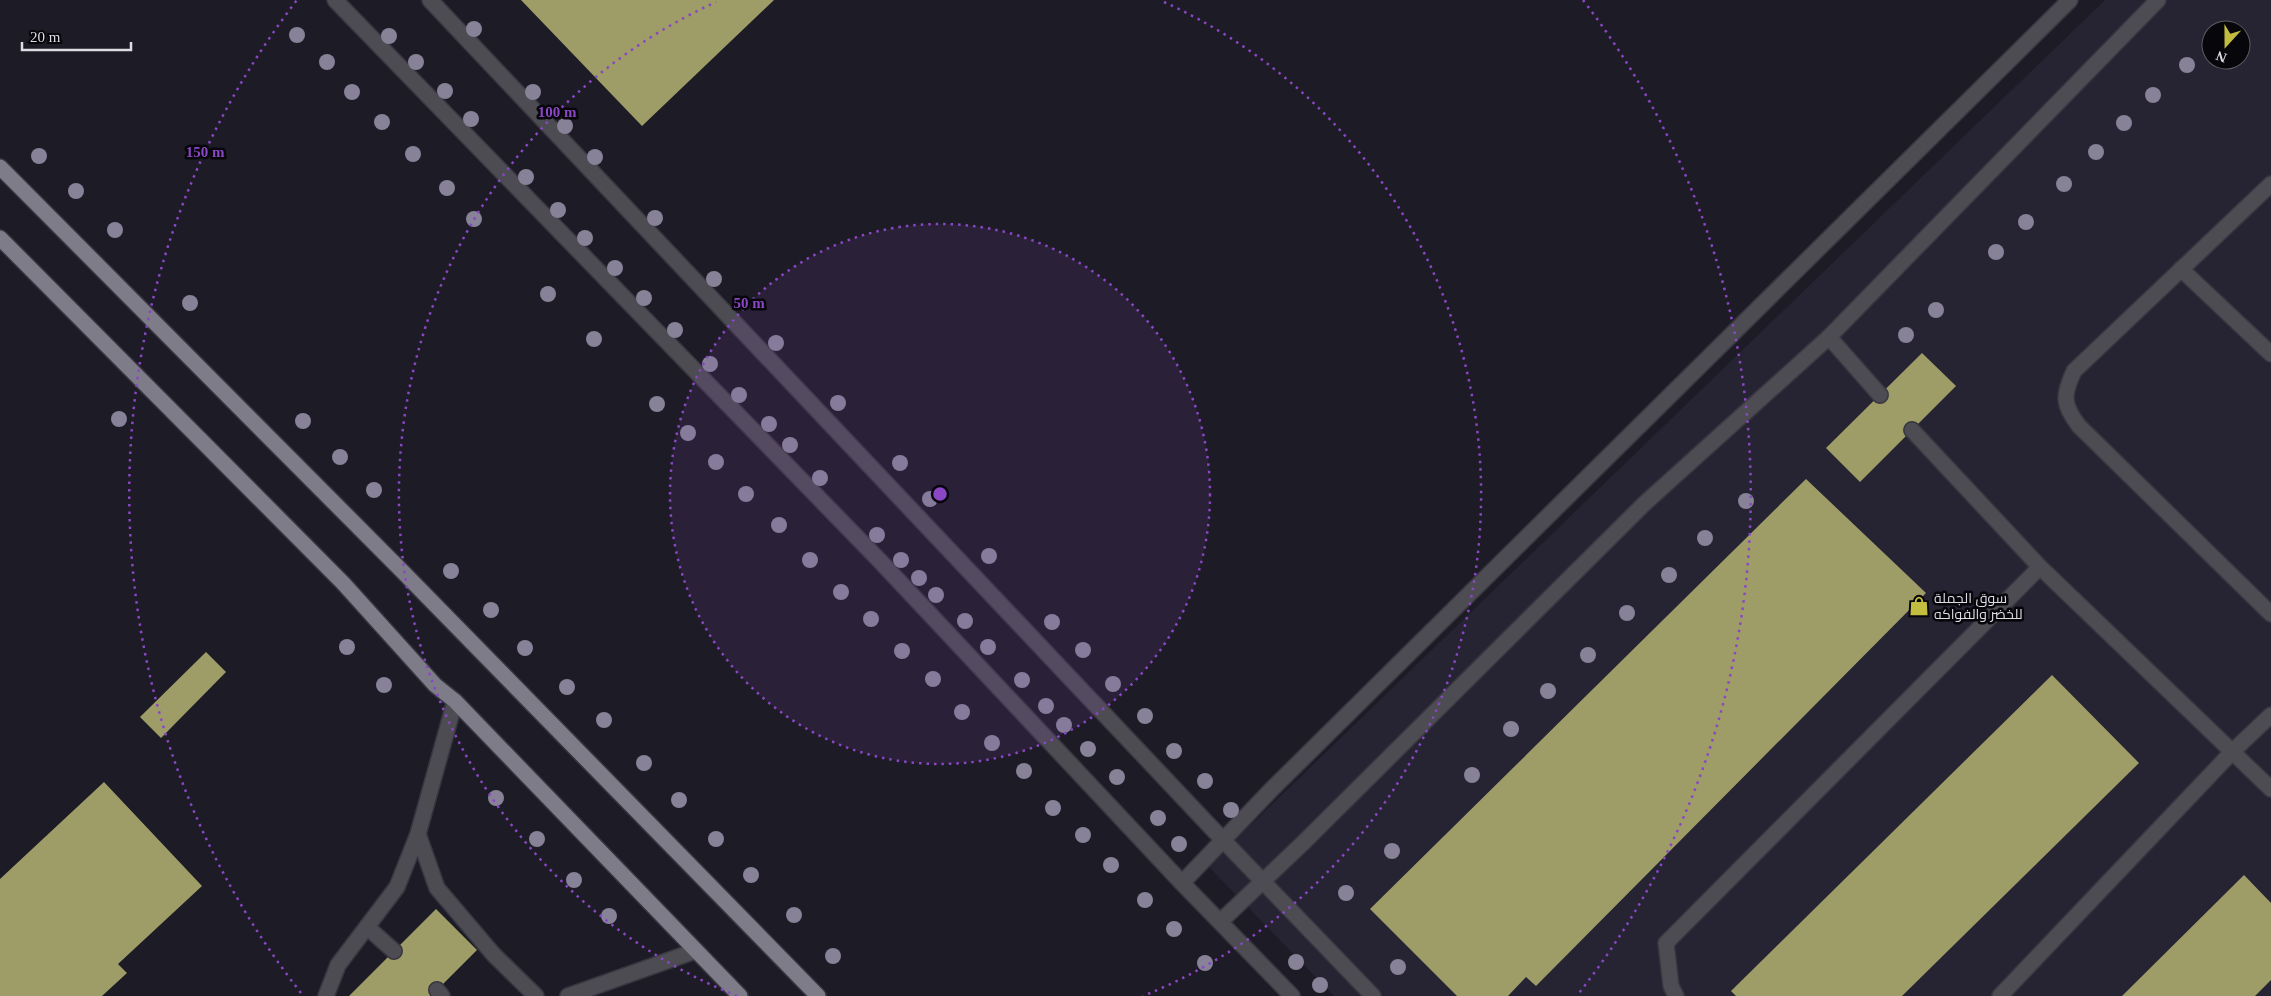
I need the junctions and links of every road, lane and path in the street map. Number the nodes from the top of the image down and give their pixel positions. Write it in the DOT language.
graph roads {
  1 [pos="335,0"];
  2 [pos="430,0"];
  3 [pos="2070,0"];
  4 [pos="2158,0"];
  5 [pos="0,167"];
  6 [pos="2271,184"];
  7 [pos="0,238"];
  8 [pos="2181,269"];
  9 [pos="1829,337"];
  10 [pos="2271,354"];
  11 [pos="1880,395"];
  12 [pos="1912,430"];
  13 [pos="2040,567"];
  14 [pos="2271,614"];
  15 [pos="454,701"];
  16 [pos="2271,715"];
  17 [pos="2233,752"];
  18 [pos="2271,790"];
  19 [pos="418,834"];
  20 [pos="1223,840"];
  21 [pos="1262,881"];
  22 [pos="1182,883"];
  23 [pos="1220,922"];
  24 [pos="367,927"];
  25 [pos="695,951"];
  26 [pos="394,952"];
  27 [pos="326,996"];
  28 [pos="536,996"];
  29 [pos="568,996"];
  30 [pos="740,996"];
  31 [pos="818,996"];
  32 [pos="1292,996"];
  33 [pos="1373,996"];
  34 [pos="1676,996"];
  35 [pos="2000,996"];
  1 -- 22 [label="street"];
  2 -- 20 [label="street"];
  3 -- 20 [label="street"];
  4 -- 9 [label="street"];
  5 -- 31 [label="main road"];
  6 -- 8 [label="street"];
  7 -- 15 [label="main road"];
  8 -- 10 [label="street"];
  8 -- 14 [label="street"];
  9 -- 11 [label="street"];
  9 -- 21 [label="street"];
  12 -- 13 [label="street"];
  13 -- 17 [label="street"];
  13 -- 34 [label="street"];
  15 -- 19 [label="street"];
  15 -- 25 [label="main road"];
  16 -- 17 [label="street"];
  17 -- 18 [label="street"];
  17 -- 35 [label="street"];
  19 -- 24 [label="street"];
  19 -- 28 [label="street"];
  20 -- 21 [label="street"];
  20 -- 22 [label="street"];
  21 -- 23 [label="street"];
  21 -- 33 [label="street"];
  22 -- 23 [label="street"];
  23 -- 32 [label="street"];
  24 -- 26 [label="street"];
  24 -- 27 [label="street"];
  25 -- 29 [label="street"];
  25 -- 30 [label="main road"];
}
